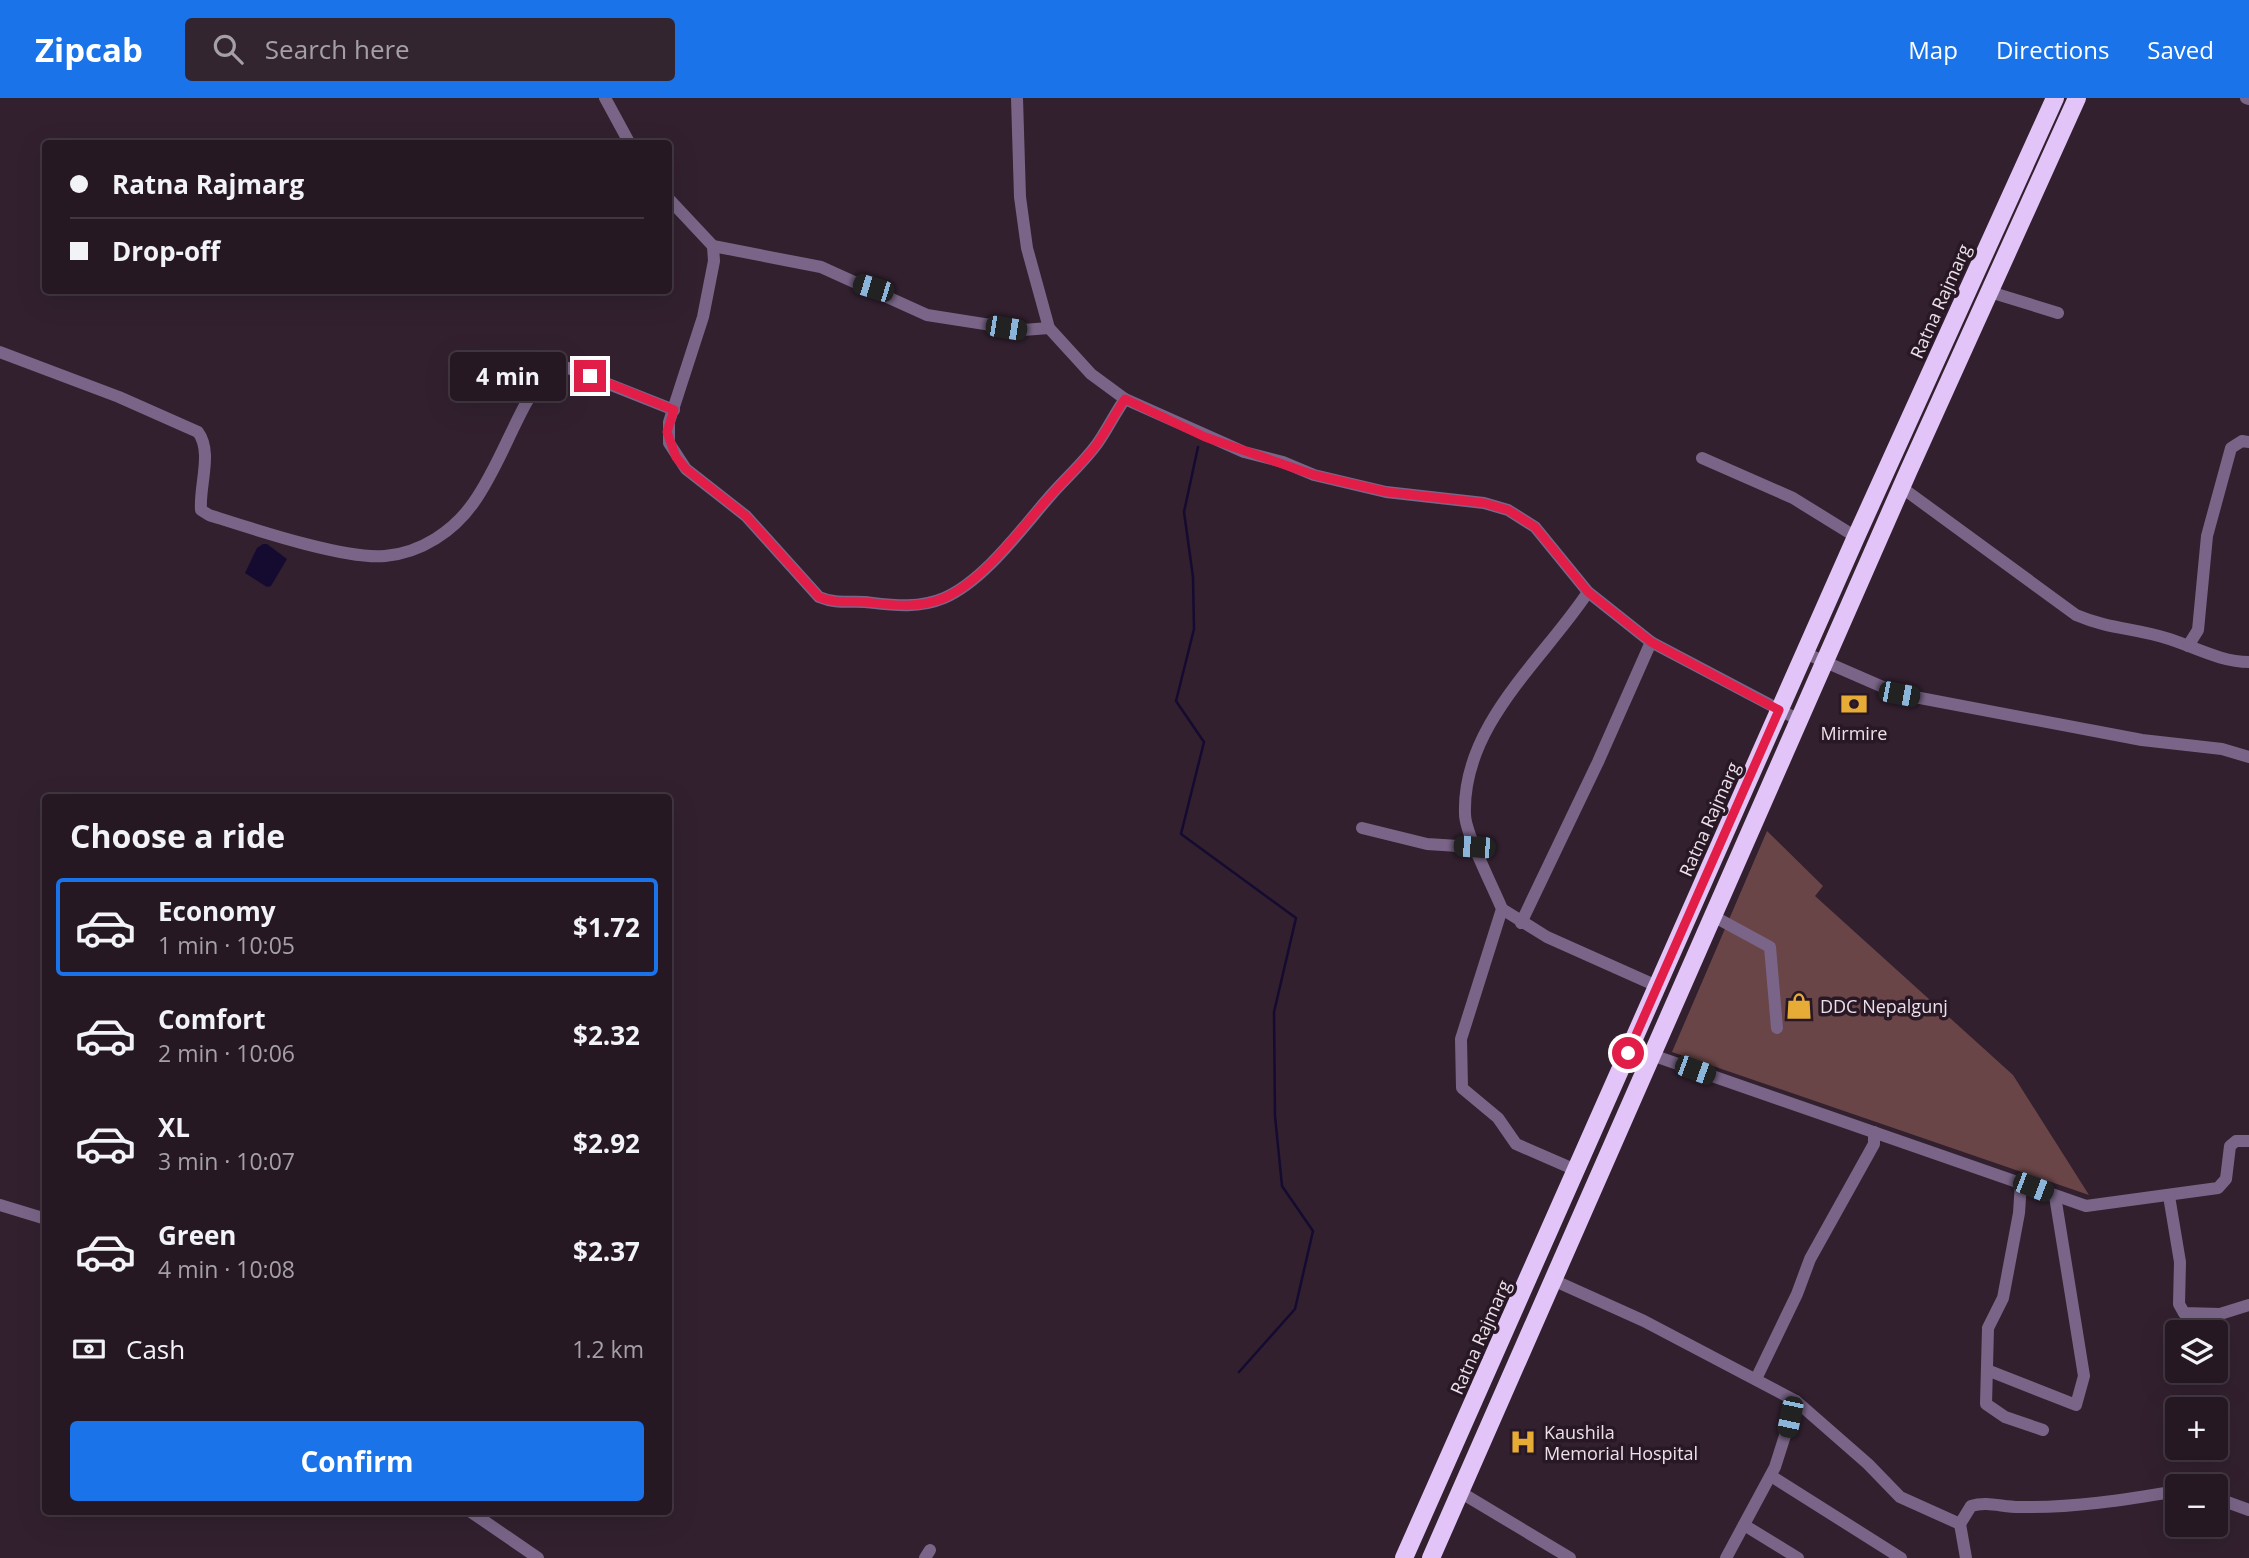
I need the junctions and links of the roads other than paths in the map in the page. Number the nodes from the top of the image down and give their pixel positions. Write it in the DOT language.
graph roads {
  1 [pos="605,98"];
  2 [pos="1017,98"];
  3 [pos="2055,98"];
  4 [pos="2077,98"];
  5 [pos="628,140"];
  6 [pos="672,202"];
  7 [pos="713,246"];
  8 [pos="1990,292"];
  9 [pos="2058,313"];
  10 [pos="1049,328"];
  11 [pos="0,352"];
  12 [pos="1125,399"];
  13 [pos="674,410"];
  14 [pos="2249,442"];
  15 [pos="1702,458"];
  16 [pos="1901,487"];
  17 [pos="1856,537"];
  18 [pos="1588,592"];
  19 [pos="1651,642"];
  20 [pos="2188,646"];
  21 [pos="1807,654"];
  22 [pos="2249,662"];
  23 [pos="1824,664"];
  24 [pos="1779,710"];
  25 [pos="1799,720"];
  26 [pos="2249,757"];
  27 [pos="1362,828"];
  28 [pos="1474,847"];
  29 [pos="1502,909"];
  30 [pos="1713,916"];
  31 [pos="1521,923"];
  32 [pos="1659,987"];
  33 [pos="1777,1028"];
  34 [pos="1652,1055"];
  35 [pos="1874,1132"];
  36 [pos="2249,1141"];
  37 [pos="1577,1171"];
  38 [pos="2021,1183"];
  39 [pos="2055,1196"];
  40 [pos="2169,1196"];
  41 [pos="0,1205"];
  42 [pos="42,1218"];
  43 [pos="1553,1280"];
  44 [pos="2249,1305"];
  45 [pos="1987,1370"];
  46 [pos="1756,1379"];
  47 [pos="1796,1401"];
  48 [pos="2043,1430"];
  49 [pos="1771,1476"];
  50 [pos="1460,1492"];
  51 [pos="2165,1493"];
  52 [pos="2228,1502"];
  53 [pos="2249,1510"];
  54 [pos="475,1515"];
  55 [pos="1960,1524"];
  56 [pos="1744,1525"];
  57 [pos="538,1558"];
  58 [pos="1404,1558"];
  59 [pos="1431,1558"];
  60 [pos="1570,1558"];
  61 [pos="1726,1558"];
  62 [pos="1798,1558"];
  63 [pos="1901,1558"];
  64 [pos="1966,1558"];
  1 -- 5 [label="street"];
  2 -- 10 [label="street"];
  3 -- 17 [label="highway, Ratna Rajmarg"];
  4 -- 8 [label="highway"];
  6 -- 7 [label="street"];
  7 -- 10 [label="street"];
  7 -- 13 [label="street"];
  8 -- 9 [label="street"];
  8 -- 16 [label="highway"];
  10 -- 12 [label="street"];
  11 -- 13 [label="street"];
  12 -- 13 [label="street"];
  12 -- 18 [label="street"];
  14 -- 20 [label="street"];
  15 -- 17 [label="street"];
  16 -- 20 [label="street"];
  16 -- 23 [label="highway"];
  17 -- 21 [label="highway, Ratna Rajmarg"];
  18 -- 19 [label="street"];
  18 -- 28 [label="street"];
  19 -- 24 [label="street"];
  19 -- 31 [label="street"];
  20 -- 22 [label="street"];
  21 -- 23 [label="street"];
  21 -- 24 [label="highway, Ratna Rajmarg"];
  23 -- 25 [label="highway"];
  23 -- 26 [label="street"];
  24 -- 25 [label="street"];
  24 -- 32 [label="highway, Ratna Rajmarg"];
  25 -- 30 [label="highway"];
  27 -- 28 [label="street"];
  28 -- 29 [label="street"];
  29 -- 31 [label="street"];
  29 -- 37 [label="street"];
  30 -- 33 [label="street"];
  30 -- 34 [label="highway"];
  31 -- 32 [label="street"];
  32 -- 37 [label="highway, Ratna Rajmarg"];
  34 -- 35 [label="street"];
  34 -- 43 [label="highway"];
  35 -- 38 [label="street"];
  35 -- 46 [label="street"];
  36 -- 40 [label="street"];
  37 -- 58 [label="highway, Ratna Rajmarg"];
  38 -- 39 [label="street"];
  38 -- 45 [label="street"];
  39 -- 40 [label="street"];
  39 -- 45 [label="street"];
  40 -- 44 [label="street"];
  41 -- 42 [label="street"];
  43 -- 46 [label="street"];
  43 -- 50 [label="highway"];
  45 -- 48 [label="street"];
  46 -- 47 [label="street"];
  47 -- 49 [label="street"];
  47 -- 55 [label="street"];
  49 -- 56 [label="street"];
  49 -- 63 [label="street"];
  50 -- 59 [label="highway"];
  50 -- 60 [label="street"];
  51 -- 55 [label="street"];
  52 -- 53 [label="street"];
  54 -- 57 [label="street"];
  55 -- 64 [label="street"];
  56 -- 61 [label="street"];
  56 -- 62 [label="street"];
}
